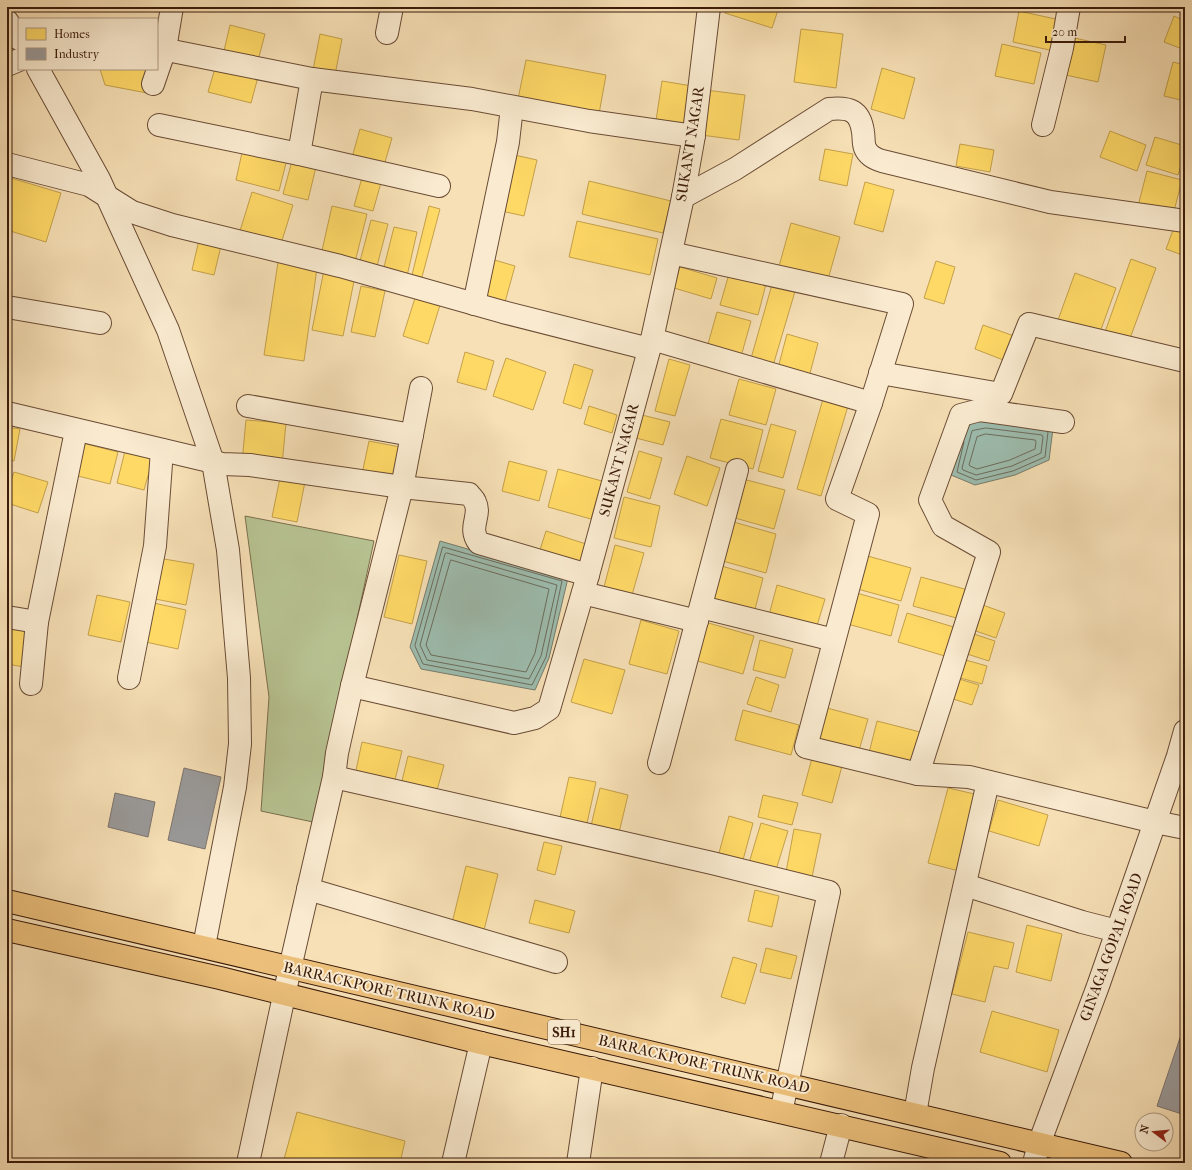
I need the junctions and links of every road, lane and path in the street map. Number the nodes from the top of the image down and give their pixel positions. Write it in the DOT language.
graph roads {
  1 [pos="172,7"];
  2 [pos="392,7"];
  3 [pos="709,7"];
  4 [pos="1069,7"];
  5 [pos="7,21"];
  6 [pos="387,33"];
  7 [pos="18,37"];
  8 [pos="161,49"];
  9 [pos="18,60"];
  10 [pos="158,62"];
  11 [pos="7,65"];
  12 [pos="39,70"];
  13 [pos="156,70"];
  14 [pos="312,79"];
  15 [pos="153,84"];
  16 [pos="512,107"];
  17 [pos="159,125"];
  18 [pos="1043,125"];
  19 [pos="694,136"];
  20 [pos="299,154"];
  21 [pos="7,164"];
  22 [pos="438,186"];
  23 [pos="107,196"];
  24 [pos="682,197"];
  25 [pos="1185,221"];
  26 [pos="671,253"];
  27 [pos="474,304"];
  28 [pos="7,306"];
  29 [pos="100,323"];
  30 [pos="650,344"];
  31 [pos="1185,361"];
  32 [pos="880,373"];
  33 [pos="421,388"];
  34 [pos="871,403"];
  35 [pos="248,406"];
  36 [pos="7,413"];
  37 [pos="1062,422"];
  38 [pos="76,430"];
  39 [pos="412,435"];
  40 [pos="162,450"];
  41 [pos="213,462"];
  42 [pos="737,470"];
  43 [pos="402,487"];
  44 [pos="586,584"];
  45 [pos="699,614"];
  46 [pos="7,617"];
  47 [pos="37,622"];
  48 [pos="834,640"];
  49 [pos="129,678"];
  50 [pos="31,684"];
  51 [pos="352,686"];
  52 [pos="1185,731"];
  53 [pos="660,763"];
  54 [pos="918,774"];
  55 [pos="334,778"];
  56 [pos="988,782"];
  57 [pos="1155,822"];
  58 [pos="1185,828"];
  59 [pos="965,885"];
  60 [pos="308,889"];
  61 [pos="7,901"];
  62 [pos="7,930"];
  63 [pos="1117,931"];
  64 [pos="204,946"];
  65 [pos="556,962"];
  66 [pos="290,968"];
  67 [pos="284,994"];
  68 [pos="481,1043"];
  69 [pos="592,1068"];
  70 [pos="787,1084"];
  71 [pos="781,1112"];
  72 [pos="915,1114"];
  73 [pos="841,1125"];
  74 [pos="1036,1154"];
  75 [pos="248,1163"];
  76 [pos="453,1163"];
  77 [pos="578,1163"];
  78 [pos="831,1163"];
  79 [pos="1000,1163"];
  80 [pos="1121,1163"];
  1 -- 8 [label="street"];
  2 -- 6 [label="street"];
  3 -- 19 [label="street, SUKANT NAGAR"];
  4 -- 18 [label="street"];
  5 -- 7 [label="street"];
  8 -- 10 [label="street"];
  8 -- 14 [label="street"];
  9 -- 11 [label="street"];
  12 -- 23 [label="street"];
  13 -- 15 [label="street"];
  14 -- 16 [label="street"];
  14 -- 20 [label="street"];
  16 -- 19 [label="street"];
  16 -- 27 [label="street"];
  17 -- 20 [label="street"];
  19 -- 24 [label="street, SUKANT NAGAR"];
  20 -- 22 [label="street"];
  21 -- 23 [label="street"];
  23 -- 27 [label="street"];
  23 -- 41 [label="street"];
  24 -- 25 [label="street"];
  24 -- 26 [label="street, SUKANT NAGAR"];
  26 -- 30 [label="street, SUKANT NAGAR"];
  26 -- 32 [label="street"];
  27 -- 30 [label="street"];
  28 -- 29 [label="street"];
  30 -- 34 [label="street"];
  30 -- 44 [label="street, SUKANT NAGAR"];
  31 -- 32 [label="street"];
  32 -- 34 [label="street"];
  33 -- 39 [label="street"];
  34 -- 48 [label="street"];
  35 -- 39 [label="street"];
  36 -- 38 [label="street"];
  37 -- 54 [label="street"];
  38 -- 40 [label="street"];
  38 -- 47 [label="street"];
  39 -- 43 [label="street"];
  40 -- 41 [label="street"];
  40 -- 49 [label="street"];
  41 -- 43 [label="street"];
  41 -- 64 [label="street"];
  42 -- 45 [label="street"];
  43 -- 44 [label="street"];
  43 -- 51 [label="street"];
  44 -- 45 [label="street"];
  44 -- 51 [label="street, SUKANT NAGAR"];
  45 -- 48 [label="street"];
  45 -- 53 [label="street"];
  46 -- 47 [label="street"];
  47 -- 50 [label="street"];
  48 -- 54 [label="street"];
  51 -- 55 [label="street"];
  52 -- 57 [label="street, GINAGA GOPAL ROAD"];
  54 -- 56 [label="street"];
  55 -- 60 [label="street"];
  55 -- 70 [label="street"];
  56 -- 57 [label="street"];
  56 -- 59 [label="street"];
  57 -- 58 [label="street"];
  57 -- 63 [label="street, GINAGA GOPAL ROAD"];
  59 -- 63 [label="street"];
  59 -- 72 [label="street"];
  60 -- 65 [label="street"];
  60 -- 66 [label="street"];
  61 -- 64 [label="main road, BARRACKPORE TRUNK ROAD / SH1"];
  62 -- 67 [label="main road, BARRACKPORE TRUNK ROAD / SH1"];
  63 -- 74 [label="street, GINAGA GOPAL ROAD"];
  64 -- 66 [label="main road, BARRACKPORE TRUNK ROAD / SH1"];
  66 -- 67 [label="street"];
  66 -- 70 [label="main road, BARRACKPORE TRUNK ROAD / SH1"];
  67 -- 68 [label="main road, BARRACKPORE TRUNK ROAD / SH1"];
  67 -- 75 [label="street"];
  68 -- 69 [label="main road, BARRACKPORE TRUNK ROAD / SH1"];
  68 -- 76 [label="street"];
  69 -- 71 [label="main road, BARRACKPORE TRUNK ROAD / SH1"];
  69 -- 77 [label="street"];
  70 -- 71 [label="street"];
  70 -- 72 [label="main road, BARRACKPORE TRUNK ROAD / SH1"];
  71 -- 73 [label="main road, BARRACKPORE TRUNK ROAD / SH1"];
  72 -- 74 [label="main road, BARRACKPORE TRUNK ROAD / SH1"];
  73 -- 78 [label="street"];
  73 -- 79 [label="main road, BARRACKPORE TRUNK ROAD / SH1"];
  74 -- 80 [label="main road, BARRACKPORE TRUNK ROAD / SH1"];
}
